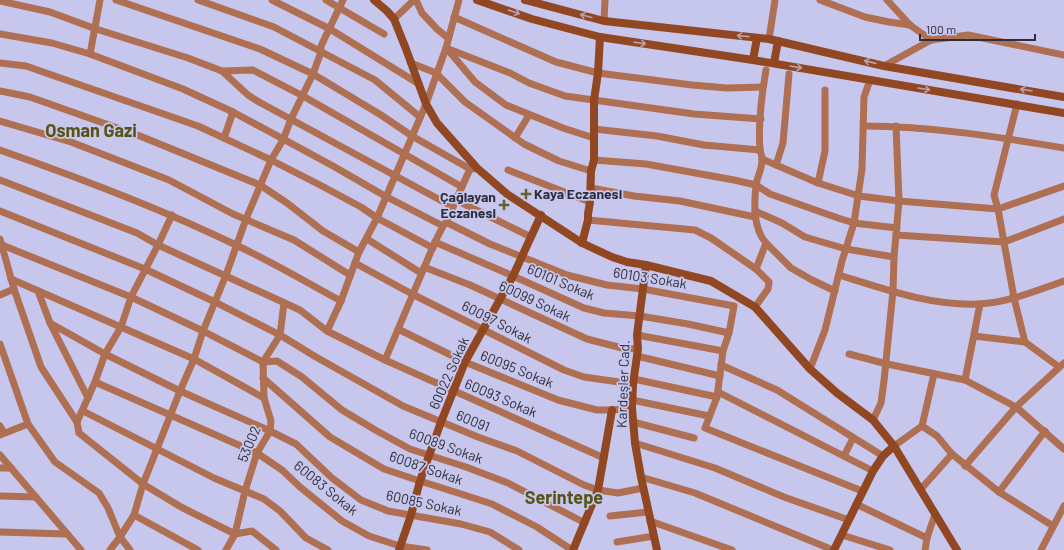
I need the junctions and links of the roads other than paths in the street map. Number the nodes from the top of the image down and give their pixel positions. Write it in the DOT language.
graph roads {
  1 [pos="100,0"];
  2 [pos="116,0"];
  3 [pos="198,0"];
  4 [pos="272,0"];
  5 [pos="326,0"];
  6 [pos="343,0"];
  7 [pos="374,0"];
  8 [pos="459,0"];
  9 [pos="476,0"];
  10 [pos="524,0"];
  11 [pos="605,0"];
  12 [pos="775,0"];
  13 [pos="820,0"];
  14 [pos="887,0"];
  15 [pos="0,2"];
  16 [pos="340,8"];
  17 [pos="454,17"];
  18 [pos="394,19"];
  19 [pos="604,21"];
  20 [pos="910,25"];
  21 [pos="96,29"];
  22 [pos="330,29"];
  23 [pos="0,34"];
  24 [pos="384,34"];
  25 [pos="600,37"];
  26 [pos="448,38"];
  27 [pos="757,38"];
  28 [pos="769,39"];
  29 [pos="930,40"];
  30 [pos="778,41"];
  31 [pos="446,48"];
  32 [pos="321,52"];
  33 [pos="90,54"];
  34 [pos="1064,55"];
  35 [pos="753,60"];
  36 [pos="0,63"];
  37 [pos="411,63"];
  38 [pos="774,63"];
  39 [pos="884,66"];
  40 [pos="766,70"];
  41 [pos="222,71"];
  42 [pos="598,72"];
  43 [pos="436,73"];
  44 [pos="313,74"];
  45 [pos="789,74"];
  46 [pos="870,80"];
  47 [pos="419,84"];
  48 [pos="763,87"];
  49 [pos="825,90"];
  50 [pos="0,91"];
  51 [pos="303,96"];
  52 [pos="1064,97"];
  53 [pos="594,100"];
  54 [pos="426,104"];
  55 [pos="1017,104"];
  56 [pos="233,112"];
  57 [pos="1064,113"];
  58 [pos="529,115"];
  59 [pos="420,117"];
  60 [pos="761,118"];
  61 [pos="291,119"];
  62 [pos="0,121"];
  63 [pos="864,126"];
  64 [pos="896,126"];
  65 [pos="594,134"];
  66 [pos="412,136"];
  67 [pos="224,138"];
  68 [pos="515,138"];
  69 [pos="1008,139"];
  70 [pos="282,140"];
  71 [pos="1064,148"];
  72 [pos="0,150"];
  73 [pos="760,150"];
  74 [pos="404,154"];
  75 [pos="762,159"];
  76 [pos="271,160"];
  77 [pos="594,160"];
  78 [pos="776,165"];
  79 [pos="473,168"];
  80 [pos="508,170"];
  81 [pos="592,171"];
  82 [pos="394,176"];
  83 [pos="0,180"];
  84 [pos="818,183"];
  85 [pos="260,185"];
  86 [pos="756,185"];
  87 [pos="1064,186"];
  88 [pos="462,187"];
  89 [pos="591,188"];
  90 [pos="385,196"];
  91 [pos="859,196"];
  92 [pos="456,200"];
  93 [pos="899,201"];
  94 [pos="590,202"];
  95 [pos="453,207"];
  96 [pos="998,209"];
  97 [pos="0,211"];
  98 [pos="755,214"];
  99 [pos="541,215"];
  100 [pos="172,216"];
  101 [pos="376,218"];
  102 [pos="246,219"];
  103 [pos="1064,219"];
  104 [pos="588,220"];
  105 [pos="854,223"];
  106 [pos="445,224"];
  107 [pos="896,232"];
  108 [pos="531,237"];
  109 [pos="366,239"];
  110 [pos="1,242"];
  111 [pos="1004,242"];
  112 [pos="582,243"];
  113 [pos="766,243"];
  114 [pos="158,245"];
  115 [pos="236,245"];
  116 [pos="434,245"];
  117 [pos="846,249"];
  118 [pos="359,252"];
  119 [pos="521,256"];
  120 [pos="894,257"];
  121 [pos="355,263"];
  122 [pos="646,265"];
  123 [pos="145,269"];
  124 [pos="756,269"];
  125 [pos="423,270"];
  126 [pos="226,275"];
  127 [pos="350,275"];
  128 [pos="839,275"];
  129 [pos="513,276"];
  130 [pos="11,279"];
  131 [pos="1064,280"];
  132 [pos="643,289"];
  133 [pos="14,290"];
  134 [pos="38,291"];
  135 [pos="836,291"];
  136 [pos="893,292"];
  137 [pos="412,294"];
  138 [pos="0,295"];
  139 [pos="737,296"];
  140 [pos="131,298"];
  141 [pos="1014,298"];
  142 [pos="501,299"];
  143 [pos="341,301"];
  144 [pos="215,302"];
  145 [pos="284,303"];
  146 [pos="980,304"];
  147 [pos="734,306"];
  148 [pos="755,307"];
  149 [pos="640,316"];
  150 [pos="50,323"];
  151 [pos="121,327"];
  152 [pos="398,329"];
  153 [pos="483,329"];
  154 [pos="203,331"];
  155 [pos="327,331"];
  156 [pos="729,333"];
  157 [pos="280,335"];
  158 [pos="637,335"];
  159 [pos="974,336"];
  160 [pos="1025,342"];
  161 [pos="0,344"];
  162 [pos="724,351"];
  163 [pos="637,353"];
  164 [pos="106,354"];
  165 [pos="849,354"];
  166 [pos="194,359"];
  167 [pos="385,360"];
  168 [pos="263,362"];
  169 [pos="465,362"];
  170 [pos="887,364"];
  171 [pos="721,365"];
  172 [pos="1062,365"];
  173 [pos="810,369"];
  174 [pos="934,374"];
  175 [pos="720,376"];
  176 [pos="263,378"];
  177 [pos="965,380"];
  178 [pos="95,382"];
  179 [pos="633,382"];
  180 [pos="180,391"];
  181 [pos="453,392"];
  182 [pos="718,394"];
  183 [pos="88,398"];
  184 [pos="264,398"];
  185 [pos="632,404"];
  186 [pos="1016,407"];
  187 [pos="612,410"];
  188 [pos="83,411"];
  189 [pos="170,415"];
  190 [pos="709,416"];
  191 [pos="873,420"];
  192 [pos="77,422"];
  193 [pos="441,422"];
  194 [pos="633,422"];
  195 [pos="28,424"];
  196 [pos="0,426"];
  197 [pos="922,426"];
  198 [pos="270,431"];
  199 [pos="1045,431"];
  200 [pos="2,434"];
  201 [pos="694,438"];
  202 [pos="853,438"];
  203 [pos="635,443"];
  204 [pos="894,446"];
  205 [pos="1064,448"];
  206 [pos="157,449"];
  207 [pos="257,453"];
  208 [pos="952,454"];
  209 [pos="0,455"];
  210 [pos="429,456"];
  211 [pos="844,456"];
  212 [pos="882,456"];
  213 [pos="604,458"];
  214 [pos="965,466"];
  215 [pos="0,468"];
  216 [pos="11,468"];
  217 [pos="873,471"];
  218 [pos="641,477"];
  219 [pos="420,482"];
  220 [pos="142,484"];
  221 [pos="643,488"];
  222 [pos="921,489"];
  223 [pos="598,490"];
  224 [pos="245,491"];
  225 [pos="862,491"];
  226 [pos="999,492"];
  227 [pos="0,496"];
  228 [pos="36,497"];
  229 [pos="856,504"];
  230 [pos="1064,506"];
  231 [pos="648,512"];
  232 [pos="935,514"];
  233 [pos="134,515"];
  234 [pos="411,515"];
  235 [pos="610,516"];
  236 [pos="849,520"];
  237 [pos="650,521"];
  238 [pos="585,523"];
  239 [pos="1053,526"];
  240 [pos="0,532"];
  241 [pos="67,534"];
  242 [pos="235,534"];
  243 [pos="842,535"];
  244 [pos="654,536"];
  245 [pos="120,537"];
  246 [pos="927,538"];
  247 [pos="617,542"];
  248 [pos="399,548"];
  249 [pos="81,550"];
  250 [pos="110,550"];
  251 [pos="130,550"];
  252 [pos="198,550"];
  253 [pos="226,550"];
  254 [pos="276,550"];
  255 [pos="328,550"];
  256 [pos="427,550"];
  257 [pos="519,550"];
  258 [pos="573,550"];
  259 [pos="657,550"];
  260 [pos="732,550"];
  261 [pos="833,550"];
  262 [pos="890,550"];
  263 [pos="925,550"];
  264 [pos="957,550"];
  265 [pos="1041,550"];
  1 -- 21 [label="street"];
  2 -- 44 [label="street"];
  3 -- 32 [label="street"];
  4 -- 22 [label="street"];
  5 -- 16 [label="street"];
  6 -- 16 [label="street"];
  7 -- 18 [label="street"];
  8 -- 17 [label="street"];
  9 -- 25 [label="street, one-way"];
  19 -- 10 [label="street, one-way"];
  11 -- 19 [label="street"];
  12 -- 28 [label="street"];
  13 -- 20 [label="street"];
  14 -- 20 [label="street"];
  15 -- 21 [label="street"];
  16 -- 22 [label="street"];
  16 -- 24 [label="street"];
  17 -- 26 [label="street"];
  17 -- 42 [label="street"];
  18 -- 26 [label="street"];
  18 -- 37 [label="street"];
  27 -- 19 [label="street, one-way"];
  20 -- 29 [label="street"];
  21 -- 33 [label="street"];
  21 -- 41 [label="street"];
  22 -- 32 [label="street"];
  22 -- 47 [label="street"];
  23 -- 33 [label="street, 60103 Sokak"];
  25 -- 35 [label="street, one-way"];
  25 -- 42 [label="street"];
  26 -- 31 [label="street"];
  27 -- 28 [label="street"];
  27 -- 35 [label="street"];
  28 -- 30 [label="street"];
  29 -- 34 [label="street"];
  29 -- 39 [label="street"];
  30 -- 38 [label="street"];
  39 -- 30 [label="street, one-way"];
  31 -- 43 [label="street"];
  31 -- 53 [label="street"];
  31 -- 58 [label="street"];
  32 -- 44 [label="street"];
  32 -- 59 [label="street"];
  33 -- 56 [label="street, 60103 Sokak"];
  35 -- 38 [label="street"];
  36 -- 67 [label="street, 60101 Sokak"];
  37 -- 43 [label="street"];
  37 -- 47 [label="street"];
  38 -- 46 [label="street, one-way"];
  52 -- 39 [label="street, one-way"];
  40 -- 48 [label="street"];
  41 -- 51 [label="street"];
  41 -- 61 [label="street"];
  42 -- 48 [label="street"];
  42 -- 53 [label="street"];
  43 -- 54 [label="street"];
  43 -- 68 [label="street"];
  44 -- 51 [label="street"];
  44 -- 66 [label="street"];
  45 -- 78 [label="street"];
  46 -- 55 [label="street, one-way"];
  46 -- 63 [label="street"];
  47 -- 54 [label="street"];
  48 -- 60 [label="street"];
  49 -- 84 [label="street"];
  50 -- 85 [label="street"];
  51 -- 61 [label="street"];
  51 -- 74 [label="street"];
  53 -- 60 [label="street"];
  53 -- 65 [label="street"];
  54 -- 59 [label="street"];
  54 -- 79 [label="street"];
  55 -- 57 [label="street"];
  55 -- 69 [label="street"];
  56 -- 67 [label="street"];
  56 -- 70 [label="street, 60103 Sokak"];
  58 -- 65 [label="street"];
  58 -- 68 [label="street"];
  59 -- 66 [label="street"];
  60 -- 73 [label="street"];
  61 -- 70 [label="street"];
  61 -- 82 [label="street"];
  62 -- 102 [label="street"];
  63 -- 64 [label="street"];
  63 -- 91 [label="street"];
  64 -- 69 [label="street"];
  64 -- 93 [label="street"];
  65 -- 73 [label="street"];
  65 -- 77 [label="street"];
  66 -- 74 [label="street"];
  66 -- 79 [label="street"];
  67 -- 76 [label="street, 60101 Sokak"];
  68 -- 81 [label="street"];
  69 -- 71 [label="street"];
  69 -- 96 [label="street"];
  70 -- 76 [label="street"];
  70 -- 90 [label="street, 60103 Sokak"];
  72 -- 100 [label="street"];
  73 -- 75 [label="street"];
  74 -- 82 [label="street"];
  74 -- 88 [label="street"];
  75 -- 78 [label="street"];
  75 -- 86 [label="street"];
  76 -- 85 [label="street"];
  76 -- 101 [label="street, 60101 Sokak"];
  77 -- 81 [label="street"];
  77 -- 86 [label="street"];
  78 -- 84 [label="street"];
  79 -- 88 [label="street"];
  79 -- 99 [label="street"];
  80 -- 94 [label="street"];
  81 -- 89 [label="street"];
  82 -- 90 [label="street"];
  82 -- 95 [label="street"];
  83 -- 114 [label="street, 60093 Sokak"];
  84 -- 91 [label="street"];
  85 -- 102 [label="street"];
  85 -- 118 [label="street"];
  86 -- 98 [label="street"];
  86 -- 105 [label="street"];
  87 -- 96 [label="street"];
  88 -- 92 [label="street"];
  89 -- 94 [label="street"];
  89 -- 98 [label="street"];
  90 -- 101 [label="street"];
  90 -- 106 [label="street, 60103 Sokak"];
  91 -- 93 [label="street"];
  91 -- 105 [label="street"];
  92 -- 95 [label="street"];
  92 -- 108 [label="street"];
  93 -- 96 [label="street"];
  93 -- 107 [label="street"];
  94 -- 104 [label="street"];
  95 -- 106 [label="street"];
  96 -- 111 [label="street"];
  97 -- 123 [label="street, 60091"];
  98 -- 113 [label="street"];
  98 -- 117 [label="street"];
  99 -- 108 [label="street, 60022 Sokak"];
  99 -- 112 [label="street"];
  100 -- 114 [label="street"];
  100 -- 115 [label="street"];
  101 -- 109 [label="street"];
  101 -- 116 [label="street, 60101 Sokak"];
  102 -- 115 [label="street"];
  102 -- 127 [label="street"];
  103 -- 111 [label="street"];
  104 -- 112 [label="street"];
  104 -- 124 [label="street"];
  105 -- 107 [label="street"];
  105 -- 117 [label="street"];
  106 -- 116 [label="street"];
  106 -- 119 [label="street, 60103 Sokak"];
  107 -- 111 [label="street"];
  107 -- 120 [label="street"];
  108 -- 119 [label="street, 60022 Sokak"];
  109 -- 118 [label="street"];
  109 -- 125 [label="street, 60099 Sokak"];
  110 -- 130 [label="street"];
  110 -- 140 [label="street"];
  111 -- 141 [label="street"];
  112 -- 122 [label="street"];
  113 -- 124 [label="street"];
  113 -- 135 [label="street"];
  114 -- 123 [label="street"];
  114 -- 126 [label="street, 60093 Sokak"];
  115 -- 126 [label="street"];
  115 -- 143 [label="street"];
  116 -- 125 [label="street"];
  116 -- 129 [label="street, 60101 Sokak"];
  117 -- 120 [label="street"];
  117 -- 128 [label="street"];
  118 -- 121 [label="street"];
  119 -- 129 [label="street, 60022 Sokak"];
  119 -- 132 [label="street, 60103 Sokak"];
  120 -- 136 [label="street"];
  121 -- 127 [label="street"];
  121 -- 137 [label="street, 60097 Sokak"];
  122 -- 132 [label="street, Kardeşler Cad."];
  122 -- 139 [label="street"];
  123 -- 140 [label="street"];
  123 -- 144 [label="street, 60091"];
  124 -- 148 [label="street"];
  125 -- 137 [label="street"];
  125 -- 142 [label="street, 60099 Sokak"];
  126 -- 144 [label="street"];
  126 -- 145 [label="street, 60093 Sokak"];
  127 -- 143 [label="street"];
  128 -- 135 [label="street"];
  128 -- 136 [label="street"];
  129 -- 142 [label="street, 60022 Sokak"];
  129 -- 149 [label="street, 60101 Sokak"];
  130 -- 133 [label="street"];
  130 -- 134 [label="street"];
  131 -- 141 [label="street"];
  132 -- 147 [label="street, 60103 Sokak"];
  132 -- 149 [label="street, Kardeşler Cad."];
  133 -- 138 [label="street"];
  133 -- 192 [label="street"];
  134 -- 150 [label="street"];
  134 -- 151 [label="street"];
  135 -- 173 [label="street"];
  136 -- 146 [label="street"];
  136 -- 170 [label="street"];
  137 -- 152 [label="street"];
  137 -- 153 [label="street, 60097 Sokak"];
  139 -- 147 [label="street"];
  139 -- 148 [label="street"];
  140 -- 151 [label="street"];
  140 -- 154 [label="street"];
  141 -- 146 [label="street"];
  141 -- 160 [label="street"];
  142 -- 153 [label="street, 60022 Sokak"];
  142 -- 163 [label="street, 60099 Sokak"];
  143 -- 155 [label="street"];
  144 -- 154 [label="street"];
  144 -- 157 [label="street, 60091"];
  145 -- 155 [label="street, 60093 Sokak"];
  145 -- 157 [label="street"];
  146 -- 159 [label="street"];
  147 -- 156 [label="street"];
  148 -- 173 [label="street"];
  149 -- 156 [label="street, 60101 Sokak"];
  149 -- 158 [label="street, Kardeşler Cad."];
  150 -- 164 [label="street, 60085 Sokak"];
  150 -- 183 [label="street"];
  151 -- 164 [label="street"];
  151 -- 166 [label="street"];
  152 -- 167 [label="street"];
  152 -- 169 [label="street, 60095 Sokak"];
  153 -- 169 [label="street, 60022 Sokak"];
  153 -- 179 [label="street, 60097 Sokak"];
  154 -- 166 [label="street"];
  154 -- 168 [label="street"];
  155 -- 167 [label="street, 60093 Sokak"];
  156 -- 162 [label="street"];
  157 -- 168 [label="street"];
  157 -- 193 [label="street, 60091"];
  158 -- 162 [label="street"];
  158 -- 163 [label="street, Kardeşler Cad."];
  159 -- 160 [label="street"];
  159 -- 177 [label="street"];
  160 -- 172 [label="street"];
  161 -- 195 [label="street"];
  162 -- 171 [label="street"];
  163 -- 175 [label="street, 60099 Sokak"];
  163 -- 179 [label="street, Kardeşler Cad."];
  164 -- 178 [label="street"];
  164 -- 180 [label="street, 60085 Sokak"];
  165 -- 170 [label="street"];
  166 -- 180 [label="street"];
  166 -- 184 [label="street"];
  167 -- 181 [label="street, 60093 Sokak"];
  168 -- 176 [label="street, 53002"];
  168 -- 210 [label="street, 60089 Sokak"];
  169 -- 181 [label="street, 60022 Sokak"];
  169 -- 187 [label="street, 60095 Sokak"];
  170 -- 174 [label="street"];
  170 -- 191 [label="street"];
  171 -- 175 [label="street"];
  171 -- 202 [label="street"];
  172 -- 186 [label="street"];
  173 -- 191 [label="street"];
  174 -- 177 [label="street"];
  174 -- 197 [label="street"];
  175 -- 182 [label="street"];
  176 -- 184 [label="street, 53002"];
  176 -- 219 [label="street, 60087 Sokak"];
  177 -- 186 [label="street"];
  178 -- 183 [label="street"];
  178 -- 189 [label="street, 60083 Sokak"];
  179 -- 182 [label="street, 60097 Sokak"];
  179 -- 185 [label="street, Kardeşler Cad."];
  180 -- 189 [label="street"];
  180 -- 198 [label="street, 60085 Sokak"];
  181 -- 193 [label="street, 60022 Sokak"];
  181 -- 213 [label="street, 60093 Sokak"];
  182 -- 190 [label="street"];
  182 -- 211 [label="street, 60097 Sokak"];
  183 -- 188 [label="street"];
  184 -- 198 [label="street, 53002"];
  185 -- 187 [label="street, 60095 Sokak"];
  185 -- 190 [label="street, 60095 Sokak"];
  185 -- 194 [label="street, Kardeşler Cad."];
  186 -- 199 [label="street"];
  186 -- 214 [label="street"];
  187 -- 213 [label="street"];
  188 -- 192 [label="street"];
  188 -- 206 [label="street"];
  189 -- 206 [label="street"];
  189 -- 207 [label="street, 60083 Sokak"];
  190 -- 225 [label="street"];
  191 -- 204 [label="street"];
  192 -- 220 [label="street"];
  193 -- 210 [label="street, 60022 Sokak"];
  193 -- 223 [label="street, 60091"];
  194 -- 201 [label="street"];
  194 -- 203 [label="street, Kardeşler Cad."];
  195 -- 200 [label="street"];
  195 -- 245 [label="street"];
  196 -- 200 [label="street"];
  197 -- 204 [label="street"];
  197 -- 208 [label="street"];
  198 -- 207 [label="street, 53002"];
  198 -- 234 [label="street, 60085 Sokak"];
  199 -- 205 [label="street"];
  199 -- 226 [label="street"];
  202 -- 211 [label="street"];
  202 -- 212 [label="street"];
  203 -- 218 [label="street, Kardeşler Cad."];
  203 -- 236 [label="street"];
  204 -- 212 [label="street"];
  204 -- 222 [label="street"];
  206 -- 220 [label="street"];
  206 -- 224 [label="street"];
  207 -- 224 [label="street, 53002"];
  207 -- 248 [label="street, 60083 Sokak"];
  208 -- 214 [label="street"];
  208 -- 222 [label="street"];
  209 -- 216 [label="street"];
  210 -- 219 [label="street, 60022 Sokak"];
  210 -- 238 [label="street, 60089 Sokak"];
  211 -- 217 [label="street, 60097 Sokak"];
  212 -- 217 [label="street"];
  213 -- 223 [label="street"];
  214 -- 226 [label="street"];
  215 -- 216 [label="street"];
  216 -- 228 [label="street"];
  217 -- 225 [label="street"];
  218 -- 221 [label="street, Kardeşler Cad."];
  218 -- 261 [label="street"];
  219 -- 234 [label="street, 60022 Sokak"];
  219 -- 258 [label="street, 60087 Sokak"];
  220 -- 233 [label="street"];
  220 -- 242 [label="street"];
  221 -- 223 [label="street, 60091"];
  221 -- 231 [label="street, Kardeşler Cad."];
  222 -- 232 [label="street"];
  223 -- 238 [label="street"];
  224 -- 242 [label="street, 53002"];
  224 -- 255 [label="street"];
  225 -- 229 [label="street"];
  226 -- 239 [label="street"];
  227 -- 228 [label="street"];
  228 -- 241 [label="street"];
  229 -- 236 [label="street"];
  229 -- 246 [label="street"];
  230 -- 239 [label="street"];
  231 -- 235 [label="street"];
  231 -- 237 [label="street, Kardeşler Cad."];
  232 -- 246 [label="street"];
  232 -- 264 [label="street"];
  233 -- 245 [label="street"];
  233 -- 252 [label="street"];
  234 -- 248 [label="street, 60022 Sokak"];
  234 -- 257 [label="street, 60085 Sokak"];
  236 -- 243 [label="street"];
  237 -- 244 [label="street, Kardeşler Cad."];
  237 -- 260 [label="street"];
  238 -- 258 [label="street"];
  239 -- 265 [label="street"];
  240 -- 241 [label="street"];
  241 -- 249 [label="street"];
  242 -- 253 [label="street, 53002"];
  242 -- 254 [label="street"];
  243 -- 261 [label="street"];
  243 -- 262 [label="street"];
  244 -- 247 [label="street"];
  244 -- 259 [label="street, Kardeşler Cad."];
  245 -- 250 [label="street"];
  245 -- 251 [label="street"];
  246 -- 263 [label="street"];
  248 -- 256 [label="street, 60083 Sokak"];
}
